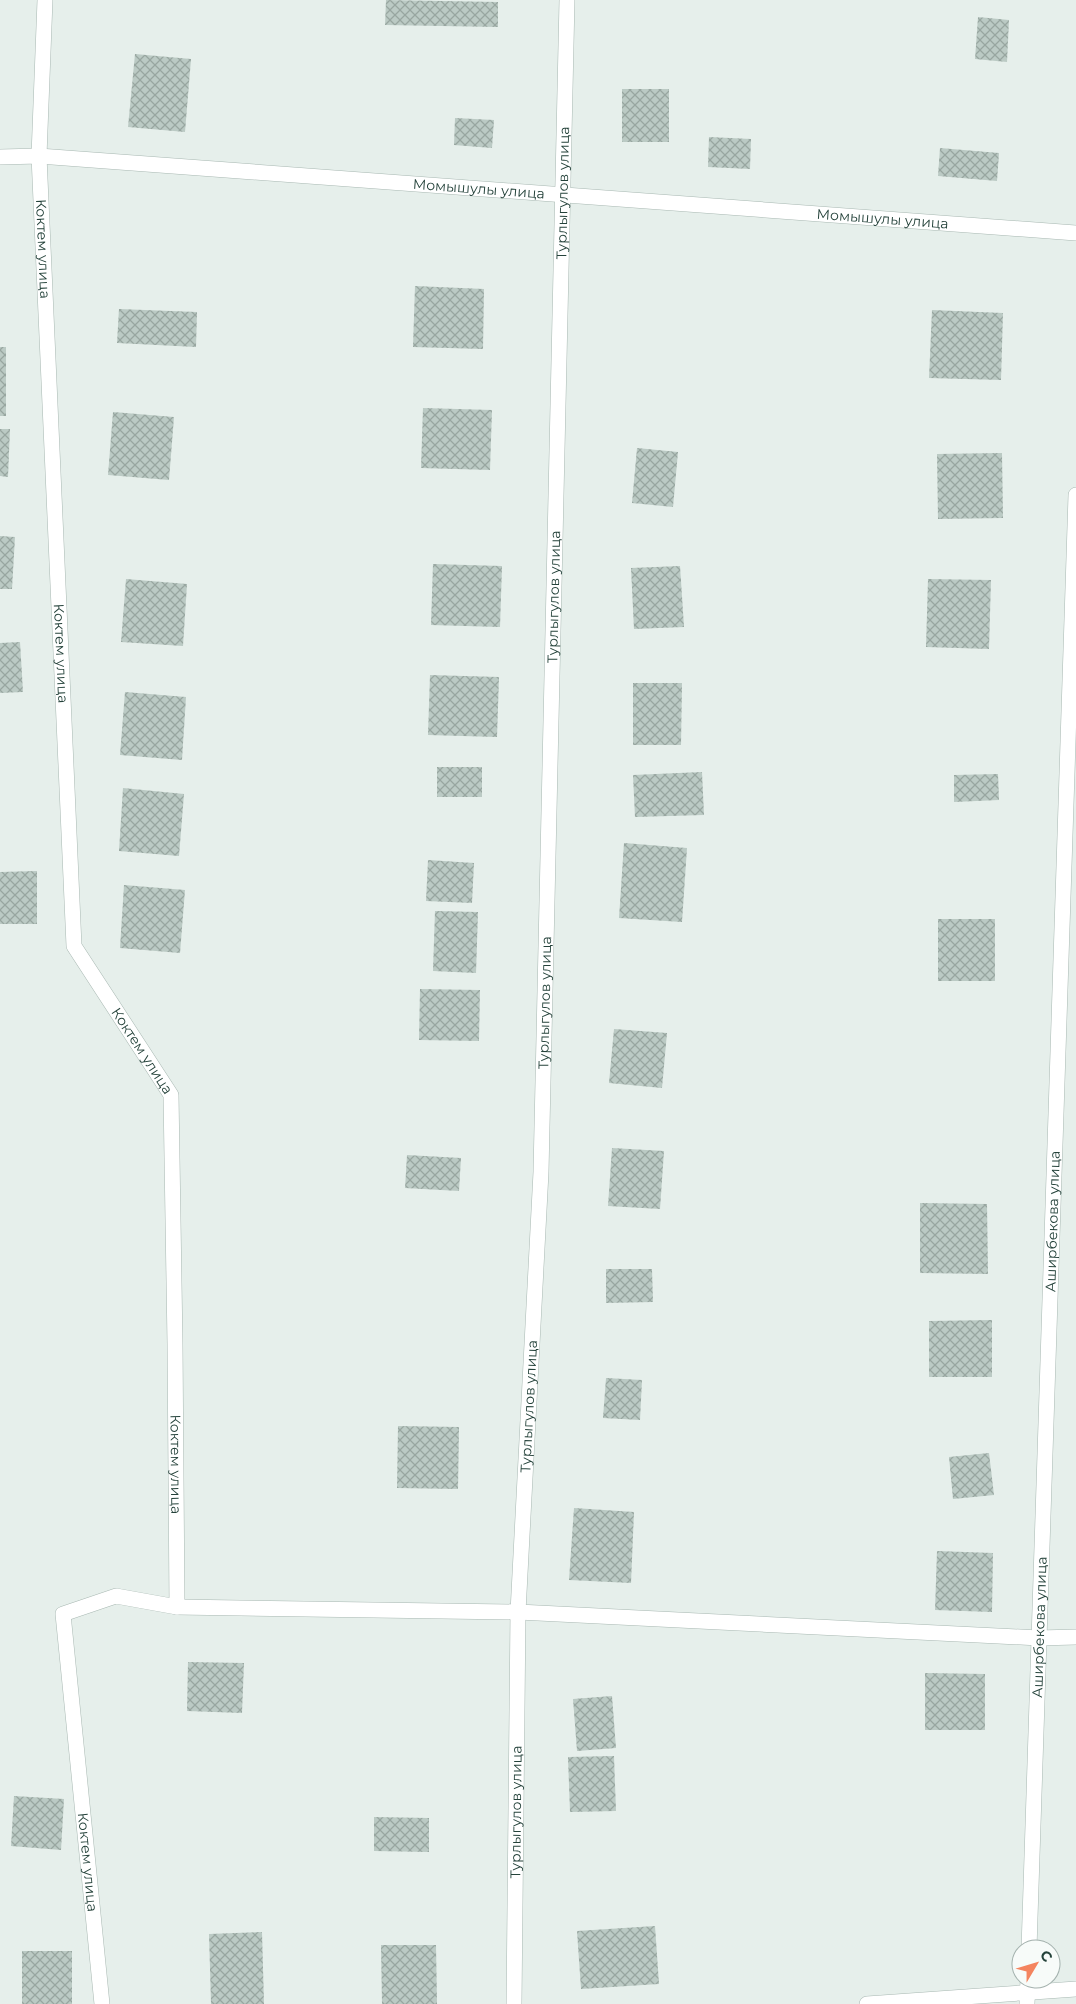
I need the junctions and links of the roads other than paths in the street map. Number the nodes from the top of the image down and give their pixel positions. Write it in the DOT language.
graph roads {
  1 [pos="44,0"];
  2 [pos="567,0"];
  3 [pos="39,156"];
  4 [pos="0,157"];
  5 [pos="562,196"];
  6 [pos="1076,233"];
  7 [pos="1076,495"];
  8 [pos="177,1607"];
  9 [pos="518,1612"];
  10 [pos="1076,1637"];
  11 [pos="1039,1638"];
  12 [pos="1028,1939"];
  13 [pos="1076,1989"];
  14 [pos="1027,1992"];
  15 [pos="102,2004"];
  16 [pos="514,2004"];
  17 [pos="867,2004"];
  1 -- 3 [label="street, Коктем улица"];
  2 -- 5 [label="street, Турлыгулов улица"];
  3 -- 4 [label="street, Момышулы улица"];
  3 -- 5 [label="street, Момышулы улица"];
  3 -- 8 [label="street, Коктем улица"];
  5 -- 6 [label="street, Момышулы улица"];
  5 -- 9 [label="street, Турлыгулов улица"];
  7 -- 11 [label="street, Аширбекова улица"];
  8 -- 9 [label="street"];
  8 -- 15 [label="street, Коктем улица"];
  9 -- 11 [label="street"];
  9 -- 16 [label="street, Турлыгулов улица"];
  10 -- 11 [label="street"];
  11 -- 12 [label="street, Аширбекова улица"];
  13 -- 14 [label="street"];
  14 -- 17 [label="street"];
}
